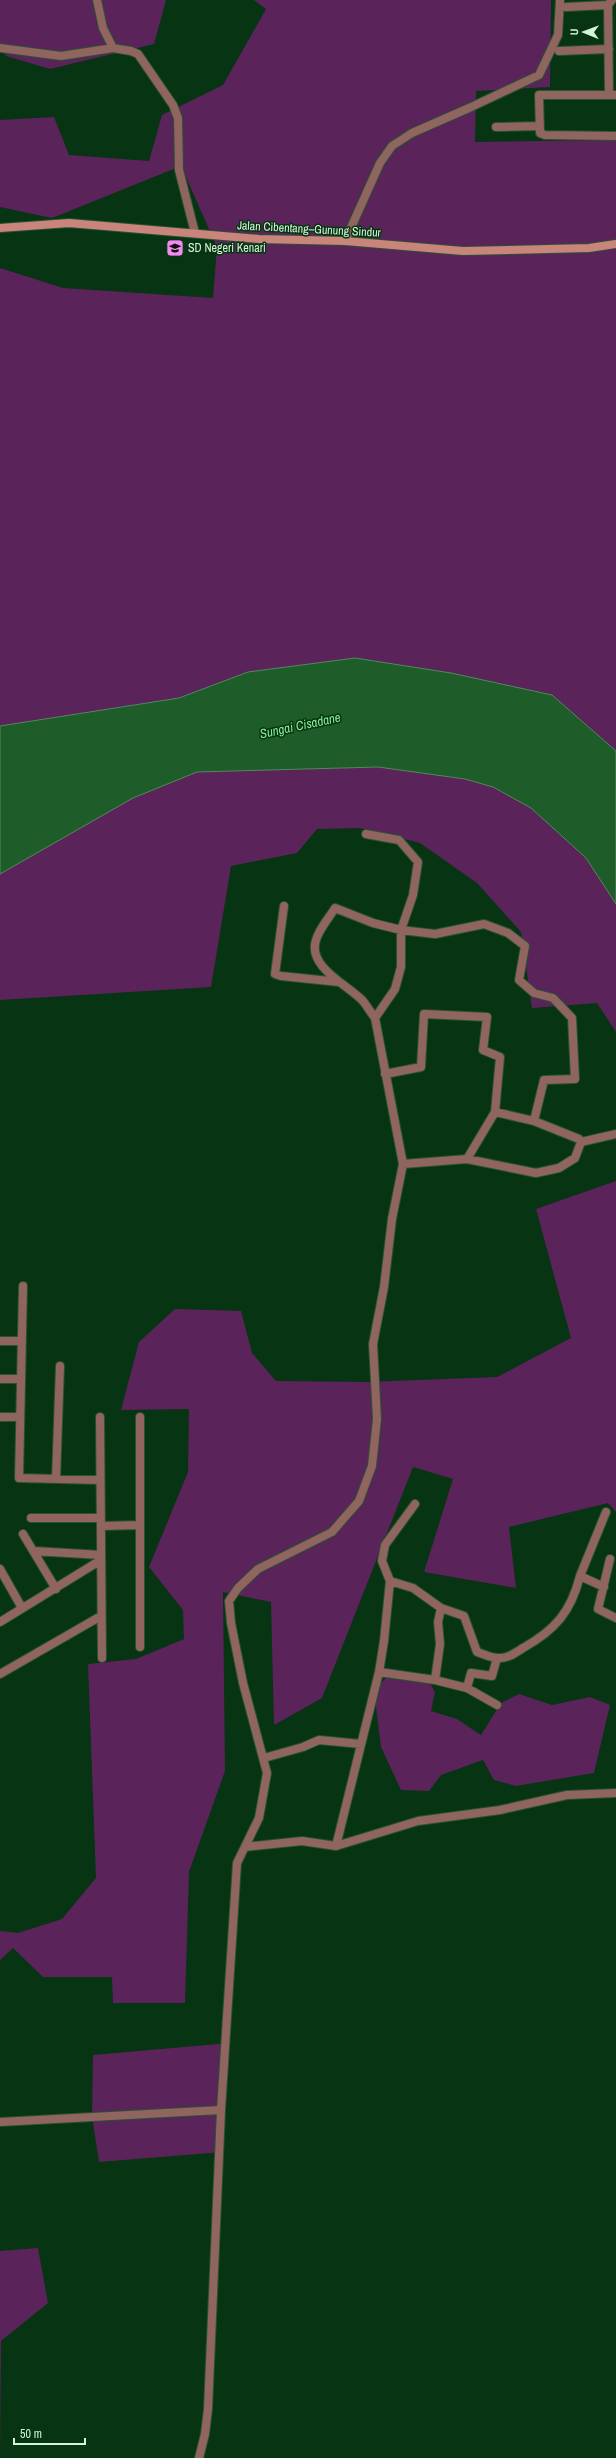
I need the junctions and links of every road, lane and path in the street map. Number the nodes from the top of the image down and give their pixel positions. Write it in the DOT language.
graph roads {
  1 [pos="97,0"];
  2 [pos="560,0"];
  3 [pos="610,2"];
  4 [pos="566,7"];
  5 [pos="0,48"];
  6 [pos="113,48"];
  7 [pos="609,49"];
  8 [pos="559,51"];
  9 [pos="613,95"];
  10 [pos="539,126"];
  11 [pos="496,127"];
  12 [pos="616,136"];
  13 [pos="0,228"];
  14 [pos="195,233"];
  15 [pos="345,241"];
  16 [pos="616,244"];
  17 [pos="366,834"];
  18 [pos="284,906"];
  19 [pos="401,930"];
  20 [pos="340,982"];
  21 [pos="375,1018"];
  22 [pos="385,1074"];
  23 [pos="495,1112"];
  24 [pos="534,1121"];
  25 [pos="616,1134"];
  26 [pos="581,1142"];
  27 [pos="467,1159"];
  28 [pos="403,1164"];
  29 [pos="23,1286"];
  30 [pos="0,1341"];
  31 [pos="22,1341"];
  32 [pos="60,1366"];
  33 [pos="0,1379"];
  34 [pos="21,1379"];
  35 [pos="140,1416"];
  36 [pos="0,1417"];
  37 [pos="20,1417"];
  38 [pos="100,1417"];
  39 [pos="56,1479"];
  40 [pos="100,1480"];
  41 [pos="415,1504"];
  42 [pos="606,1512"];
  43 [pos="31,1518"];
  44 [pos="100,1522"];
  45 [pos="140,1525"];
  46 [pos="23,1534"];
  47 [pos="34,1551"];
  48 [pos="101,1557"];
  49 [pos="610,1559"];
  50 [pos="0,1570"];
  51 [pos="580,1576"];
  52 [pos="390,1581"];
  53 [pos="604,1588"];
  54 [pos="56,1589"];
  55 [pos="22,1608"];
  56 [pos="441,1608"];
  57 [pos="101,1616"];
  58 [pos="616,1618"];
  59 [pos="0,1622"];
  60 [pos="140,1647"];
  61 [pos="102,1658"];
  62 [pos="497,1658"];
  63 [pos="378,1672"];
  64 [pos="0,1674"];
  65 [pos="435,1680"];
  66 [pos="466,1688"];
  67 [pos="497,1705"];
  68 [pos="361,1744"];
  69 [pos="264,1758"];
  70 [pos="616,1793"];
  71 [pos="336,1846"];
  72 [pos="245,1847"];
  73 [pos="221,2110"];
  74 [pos="0,2122"];
  75 [pos="199,2458"];
  1 -- 6 [label="street"];
  2 -- 15 [label="street"];
  3 -- 4 [label="street"];
  3 -- 7 [label="street"];
  5 -- 6 [label="street"];
  6 -- 14 [label="street"];
  7 -- 8 [label="street"];
  7 -- 9 [label="street"];
  9 -- 10 [label="street"];
  10 -- 11 [label="street"];
  10 -- 12 [label="street"];
  13 -- 14 [label="street, Jalan Cibentang–Gunung Sindur"];
  14 -- 15 [label="street, Jalan Cibentang–Gunung Sindur"];
  15 -- 16 [label="street, Jalan Cibentang–Gunung Sindur"];
  17 -- 19 [label="street"];
  18 -- 20 [label="street"];
  19 -- 20 [label="street"];
  19 -- 21 [label="street"];
  19 -- 24 [label="street"];
  20 -- 21 [label="street"];
  21 -- 22 [label="street"];
  22 -- 23 [label="street"];
  22 -- 28 [label="street"];
  23 -- 24 [label="street"];
  23 -- 27 [label="street"];
  24 -- 26 [label="street"];
  25 -- 26 [label="street"];
  26 -- 27 [label="street"];
  27 -- 28 [label="street"];
  28 -- 69 [label="street"];
  29 -- 31 [label="street"];
  30 -- 31 [label="street"];
  31 -- 34 [label="street"];
  32 -- 39 [label="street"];
  33 -- 34 [label="street"];
  34 -- 37 [label="street"];
  35 -- 45 [label="street"];
  36 -- 37 [label="street"];
  37 -- 39 [label="street"];
  38 -- 40 [label="street"];
  39 -- 40 [label="street"];
  40 -- 44 [label="street"];
  41 -- 52 [label="street"];
  42 -- 51 [label="street"];
  43 -- 44 [label="street"];
  44 -- 45 [label="street"];
  44 -- 48 [label="street"];
  45 -- 60 [label="street"];
  46 -- 47 [label="street"];
  47 -- 48 [label="street"];
  47 -- 54 [label="street"];
  48 -- 54 [label="street"];
  48 -- 57 [label="street"];
  49 -- 53 [label="street"];
  50 -- 55 [label="street"];
  51 -- 53 [label="street"];
  51 -- 62 [label="street"];
  52 -- 56 [label="street"];
  52 -- 63 [label="street"];
  53 -- 58 [label="street"];
  54 -- 55 [label="street"];
  55 -- 59 [label="street"];
  56 -- 62 [label="street"];
  56 -- 65 [label="street"];
  57 -- 61 [label="street"];
  57 -- 64 [label="street"];
  62 -- 66 [label="street"];
  63 -- 65 [label="street"];
  63 -- 68 [label="street"];
  65 -- 66 [label="street"];
  66 -- 67 [label="street"];
  68 -- 69 [label="street"];
  68 -- 71 [label="street"];
  69 -- 72 [label="street"];
  70 -- 71 [label="street"];
  71 -- 72 [label="street"];
  72 -- 73 [label="street"];
  73 -- 74 [label="street"];
  73 -- 75 [label="street"];
}
